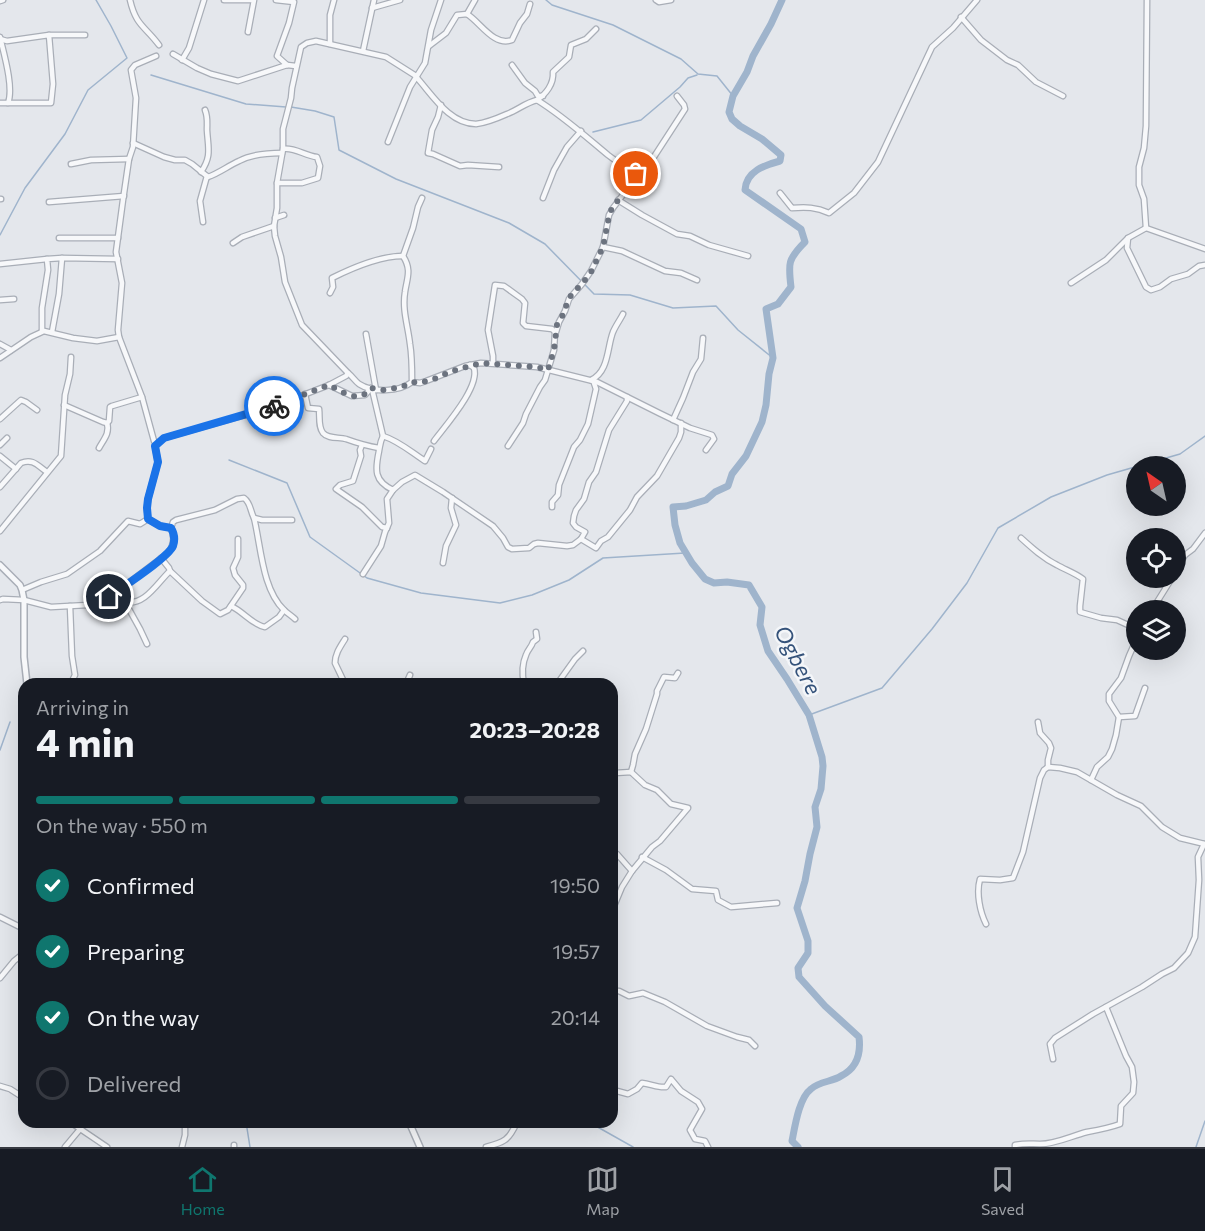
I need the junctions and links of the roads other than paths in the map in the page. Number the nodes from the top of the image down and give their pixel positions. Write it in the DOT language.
graph roads {
  1 [pos="130,0"];
  2 [pos="204,0"];
  3 [pos="224,0"];
  4 [pos="252,0"];
  5 [pos="276,0"];
  6 [pos="334,0"];
  7 [pos="374,0"];
  8 [pos="400,0"];
  9 [pos="441,0"];
  10 [pos="475,0"];
  11 [pos="656,0"];
  12 [pos="670,0"];
  13 [pos="977,0"];
  14 [pos="1147,0"];
  15 [pos="530,4"];
  16 [pos="372,8"];
  17 [pos="467,14"];
  18 [pos="962,17"];
  19 [pos="596,29"];
  20 [pos="248,32"];
  21 [pos="49,35"];
  22 [pos="86,35"];
  23 [pos="0,38"];
  24 [pos="330,44"];
  25 [pos="159,45"];
  26 [pos="429,46"];
  27 [pos="363,51"];
  28 [pos="173,54"];
  29 [pos="156,56"];
  30 [pos="182,60"];
  31 [pos="287,65"];
  32 [pos="512,65"];
  33 [pos="296,66"];
  34 [pos="416,76"];
  35 [pos="543,96"];
  36 [pos="676,96"];
  37 [pos="1062,96"];
  38 [pos="537,100"];
  39 [pos="0,103"];
  40 [pos="8,103"];
  41 [pos="441,105"];
  42 [pos="205,110"];
  43 [pos="581,131"];
  44 [pos="388,142"];
  45 [pos="134,143"];
  46 [pos="283,151"];
  47 [pos="129,159"];
  48 [pos="70,164"];
  49 [pos="499,167"];
  50 [pos="201,172"];
  51 [pos="636,174"];
  52 [pos="207,176"];
  53 [pos="277,183"];
  54 [pos="780,193"];
  55 [pos="123,196"];
  56 [pos="422,198"];
  57 [pos="543,198"];
  58 [pos="618,200"];
  59 [pos="49,202"];
  60 [pos="284,215"];
  61 [pos="275,218"];
  62 [pos="202,222"];
  63 [pos="274,226"];
  64 [pos="1146,228"];
  65 [pos="59,238"];
  66 [pos="118,238"];
  67 [pos="1128,238"];
  68 [pos="234,243"];
  69 [pos="603,247"];
  70 [pos="1205,249"];
  71 [pos="403,256"];
  72 [pos="748,256"];
  73 [pos="62,258"];
  74 [pos="47,259"];
  75 [pos="118,259"];
  76 [pos="0,264"];
  77 [pos="1205,265"];
  78 [pos="697,280"];
  79 [pos="1071,283"];
  80 [pos="330,293"];
  81 [pos="14,299"];
  82 [pos="0,300"];
  83 [pos="623,314"];
  84 [pos="42,331"];
  85 [pos="52,332"];
  86 [pos="555,332"];
  87 [pos="366,333"];
  88 [pos="119,338"];
  89 [pos="703,338"];
  90 [pos="0,345"];
  91 [pos="11,350"];
  92 [pos="71,357"];
  93 [pos="0,358"];
  94 [pos="492,363"];
  95 [pos="470,365"];
  96 [pos="548,370"];
  97 [pos="348,373"];
  98 [pos="592,380"];
  99 [pos="412,382"];
  100 [pos="329,385"];
  101 [pos="373,389"];
  102 [pos="305,394"];
  103 [pos="627,397"];
  104 [pos="142,398"];
  105 [pos="64,405"];
  106 [pos="37,410"];
  107 [pos="0,419"];
  108 [pos="673,420"];
  109 [pos="107,423"];
  110 [pos="681,423"];
  111 [pos="383,436"];
  112 [pos="7,438"];
  113 [pos="434,441"];
  114 [pos="156,444"];
  115 [pos="0,445"];
  116 [pos="362,445"];
  117 [pos="508,446"];
  118 [pos="99,448"];
  119 [pos="379,448"];
  120 [pos="431,449"];
  121 [pos="706,450"];
  122 [pos="0,456"];
  123 [pos="16,469"];
  124 [pos="47,472"];
  125 [pos="0,487"];
  126 [pos="393,490"];
  127 [pos="452,498"];
  128 [pos="552,507"];
  129 [pos="254,518"];
  130 [pos="148,519"];
  131 [pos="292,520"];
  132 [pos="171,528"];
  133 [pos="387,528"];
  134 [pos="0,531"];
  135 [pos="1205,533"];
  136 [pos="1021,538"];
  137 [pos="238,539"];
  138 [pos="581,539"];
  139 [pos="1186,554"];
  140 [pos="162,558"];
  141 [pos="443,564"];
  142 [pos="0,565"];
  143 [pos="170,571"];
  144 [pos="363,574"];
  145 [pos="22,590"];
  146 [pos="111,596"];
  147 [pos="0,600"];
  148 [pos="24,600"];
  149 [pos="124,602"];
  150 [pos="70,606"];
  151 [pos="231,606"];
  152 [pos="284,610"];
  153 [pos="295,619"];
  154 [pos="1126,624"];
  155 [pos="536,632"];
  156 [pos="345,639"];
  157 [pos="147,644"];
  158 [pos="583,651"];
  159 [pos="1128,660"];
  160 [pos="678,673"];
  161 [pos="410,675"];
  162 [pos="26,678"];
  163 [pos="74,678"];
  164 [pos="342,678"];
  165 [pos="408,678"];
  166 [pos="523,678"];
  167 [pos="561,678"];
  168 [pos="1145,688"];
  169 [pos="1119,717"];
  170 [pos="1038,722"];
  171 [pos="1048,767"];
  172 [pos="618,772"];
  173 [pos="630,772"];
  174 [pos="1091,780"];
  175 [pos="1204,844"];
  176 [pos="618,855"];
  177 [pos="642,857"];
  178 [pos="632,871"];
  179 [pos="618,896"];
  180 [pos="777,903"];
  181 [pos="0,917"];
  182 [pos="986,924"];
  183 [pos="18,926"];
  184 [pos="18,958"];
  185 [pos="0,978"];
  186 [pos="618,991"];
  187 [pos="1106,1007"];
  188 [pos="755,1046"];
  189 [pos="1053,1059"];
  190 [pos="0,1086"];
  191 [pos="618,1092"];
  192 [pos="18,1094"];
  193 [pos="81,1128"];
  194 [pos="185,1128"];
  195 [pos="412,1128"];
  196 [pos="514,1128"];
  197 [pos="64,1147"];
  198 [pos="107,1147"];
  199 [pos="182,1147"];
  200 [pos="420,1147"];
  201 [pos="486,1147"];
  202 [pos="708,1147"];
  203 [pos="1015,1147"];
  1 -- 25 [label="street"];
  2 -- 30 [label="street"];
  3 -- 4 [label="street"];
  4 -- 20 [label="street"];
  5 -- 31 [label="street"];
  6 -- 24 [label="street"];
  7 -- 16 [label="street"];
  8 -- 16 [label="street"];
  9 -- 26 [label="street"];
  10 -- 17 [label="street"];
  11 -- 12 [label="street"];
  13 -- 18 [label="street"];
  14 -- 64 [label="street"];
  15 -- 17 [label="street"];
  16 -- 27 [label="street"];
  17 -- 26 [label="street"];
  18 -- 37 [label="street"];
  18 -- 54 [label="street"];
  19 -- 35 [label="street"];
  21 -- 22 [label="street"];
  21 -- 23 [label="street"];
  21 -- 40 [label="street"];
  23 -- 40 [label="street"];
  24 -- 27 [label="street"];
  24 -- 33 [label="street"];
  26 -- 34 [label="street"];
  27 -- 34 [label="street"];
  28 -- 30 [label="street"];
  29 -- 45 [label="street"];
  30 -- 31 [label="street"];
  31 -- 33 [label="street"];
  32 -- 35 [label="street"];
  33 -- 46 [label="street"];
  34 -- 41 [label="street"];
  34 -- 44 [label="street"];
  35 -- 38 [label="street"];
  36 -- 51 [label="street"];
  38 -- 41 [label="street"];
  38 -- 43 [label="street"];
  39 -- 40 [label="street"];
  41 -- 49 [label="street"];
  42 -- 50 [label="street"];
  43 -- 51 [label="street"];
  43 -- 57 [label="street"];
  45 -- 47 [label="street"];
  45 -- 50 [label="street"];
  46 -- 52 [label="street"];
  46 -- 53 [label="street"];
  46 -- 53 [label="street"];
  47 -- 48 [label="street"];
  47 -- 55 [label="street"];
  50 -- 52 [label="street"];
  51 -- 58 [label="street"];
  52 -- 62 [label="street"];
  53 -- 61 [label="street"];
  55 -- 59 [label="street"];
  55 -- 66 [label="street"];
  56 -- 71 [label="street"];
  58 -- 69 [label="street"];
  58 -- 72 [label="street"];
  60 -- 61 [label="street"];
  61 -- 63 [label="street"];
  63 -- 68 [label="street"];
  63 -- 97 [label="street"];
  64 -- 67 [label="street"];
  64 -- 70 [label="street"];
  65 -- 66 [label="street"];
  66 -- 75 [label="street"];
  67 -- 77 [label="street"];
  67 -- 79 [label="street"];
  69 -- 78 [label="street"];
  69 -- 86 [label="street"];
  71 -- 80 [label="street"];
  71 -- 99 [label="street"];
  73 -- 74 [label="street"];
  73 -- 75 [label="street"];
  73 -- 85 [label="street"];
  74 -- 76 [label="street"];
  74 -- 84 [label="street"];
  75 -- 88 [label="street"];
  81 -- 82 [label="street"];
  83 -- 98 [label="street"];
  84 -- 85 [label="street"];
  84 -- 91 [label="street"];
  85 -- 88 [label="street"];
  86 -- 94 [label="street"];
  86 -- 96 [label="street"];
  87 -- 101 [label="street"];
  88 -- 104 [label="street"];
  89 -- 108 [label="street"];
  90 -- 91 [label="street"];
  91 -- 93 [label="street"];
  92 -- 105 [label="street"];
  94 -- 95 [label="street"];
  94 -- 96 [label="street"];
  95 -- 99 [label="street"];
  95 -- 113 [label="street"];
  96 -- 98 [label="street"];
  96 -- 117 [label="street"];
  97 -- 100 [label="street"];
  97 -- 101 [label="street"];
  98 -- 103 [label="street"];
  98 -- 128 [label="street"];
  99 -- 101 [label="street"];
  100 -- 101 [label="street"];
  100 -- 102 [label="street"];
  101 -- 111 [label="street"];
  102 -- 114 [label="street"];
  102 -- 116 [label="street"];
  103 -- 108 [label="street"];
  103 -- 138 [label="street"];
  104 -- 109 [label="street"];
  104 -- 114 [label="street"];
  105 -- 109 [label="street"];
  105 -- 124 [label="street"];
  106 -- 107 [label="street"];
  108 -- 110 [label="street"];
  109 -- 118 [label="street"];
  110 -- 121 [label="street"];
  110 -- 138 [label="street"];
  111 -- 119 [label="street"];
  111 -- 120 [label="street"];
  112 -- 115 [label="street"];
  114 -- 130 [label="street"];
  116 -- 119 [label="street"];
  116 -- 133 [label="street"];
  119 -- 126 [label="street"];
  122 -- 123 [label="street"];
  123 -- 124 [label="street"];
  123 -- 125 [label="street"];
  124 -- 134 [label="street"];
  126 -- 127 [label="street"];
  126 -- 133 [label="street"];
  127 -- 138 [label="street"];
  127 -- 141 [label="street"];
  129 -- 131 [label="street"];
  129 -- 132 [label="street"];
  129 -- 152 [label="street"];
  130 -- 132 [label="street"];
  130 -- 145 [label="street"];
  132 -- 140 [label="street"];
  133 -- 144 [label="street"];
  135 -- 139 [label="street"];
  136 -- 154 [label="street"];
  137 -- 151 [label="street"];
  140 -- 143 [label="street"];
  140 -- 146 [label="street"];
  142 -- 145 [label="street"];
  143 -- 149 [label="street"];
  143 -- 151 [label="street"];
  145 -- 148 [label="street"];
  146 -- 149 [label="street"];
  146 -- 150 [label="street"];
  147 -- 148 [label="street"];
  148 -- 150 [label="street"];
  148 -- 162 [label="street"];
  149 -- 157 [label="street"];
  150 -- 163 [label="street"];
  151 -- 152 [label="street"];
  152 -- 153 [label="street"];
  155 -- 166 [label="street"];
  156 -- 164 [label="street"];
  158 -- 167 [label="street"];
  159 -- 169 [label="street"];
  160 -- 173 [label="street"];
  161 -- 165 [label="street"];
  168 -- 169 [label="street"];
  169 -- 174 [label="street"];
  170 -- 171 [label="street"];
  171 -- 174 [label="street"];
  171 -- 182 [label="street"];
  172 -- 173 [label="street"];
  173 -- 177 [label="street"];
  174 -- 175 [label="street"];
  175 -- 187 [label="street"];
  176 -- 178 [label="street"];
  177 -- 178 [label="street"];
  177 -- 180 [label="street"];
  178 -- 179 [label="street"];
  181 -- 183 [label="street"];
  184 -- 185 [label="street"];
  186 -- 188 [label="street"];
  187 -- 189 [label="street"];
  187 -- 203 [label="street"];
  190 -- 192 [label="street"];
  191 -- 202 [label="street"];
  193 -- 197 [label="street"];
  193 -- 198 [label="street"];
  194 -- 199 [label="street"];
  195 -- 200 [label="street"];
  196 -- 201 [label="street"];
}
